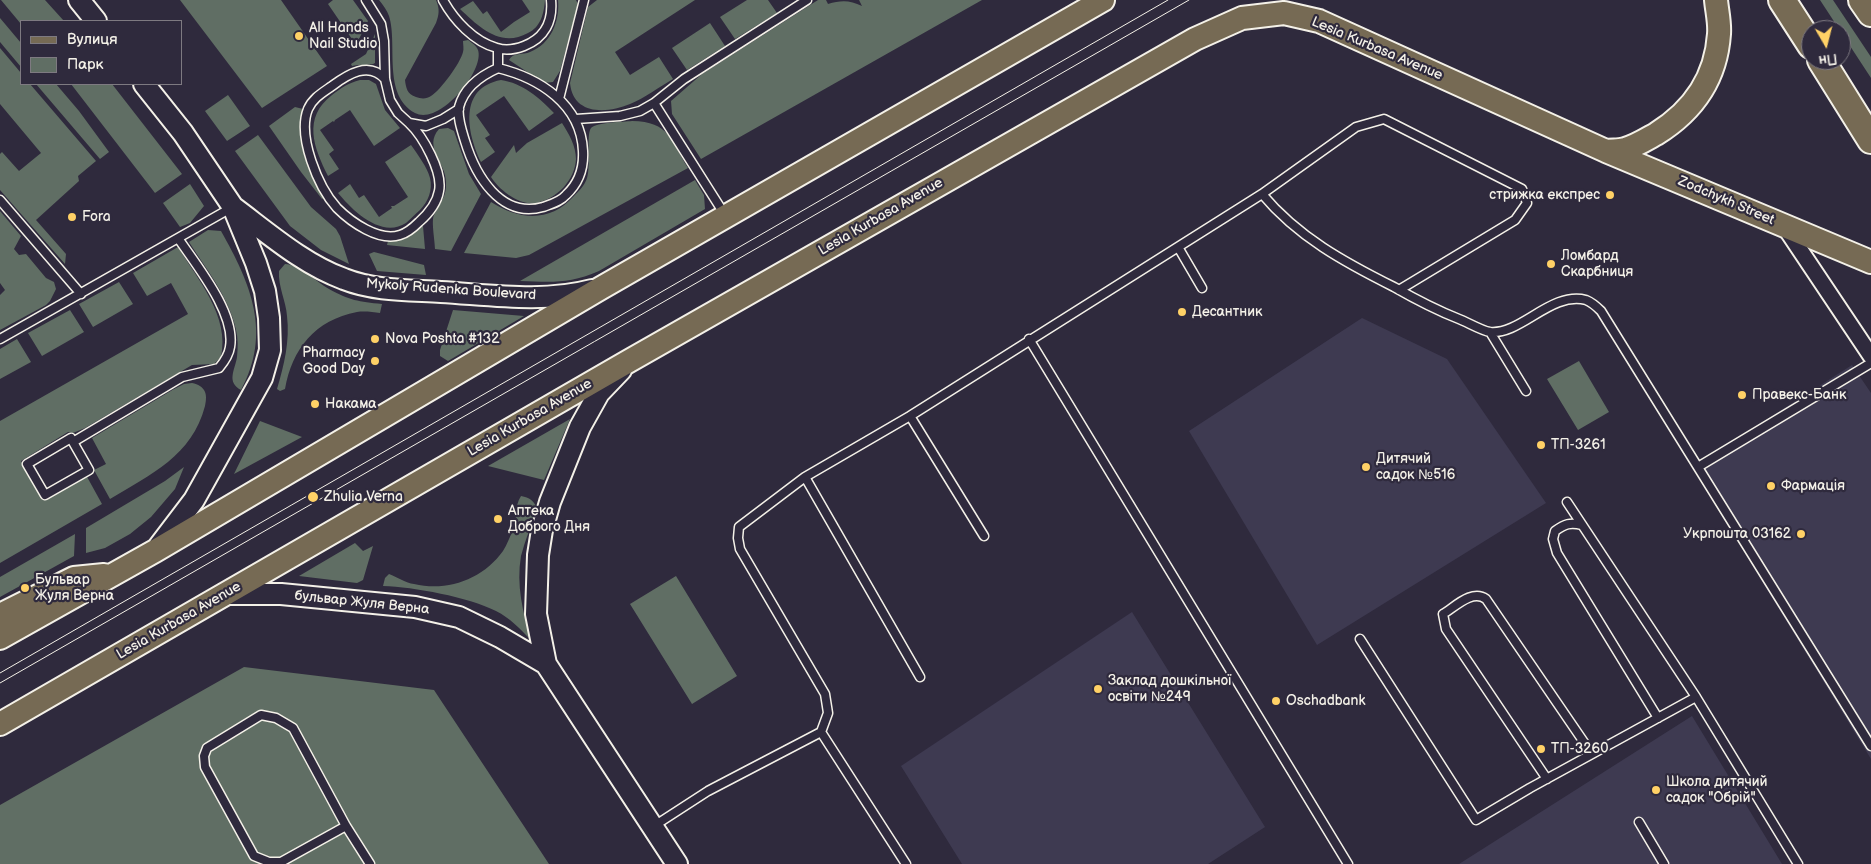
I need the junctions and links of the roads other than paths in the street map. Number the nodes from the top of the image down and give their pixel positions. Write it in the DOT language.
graph roads {
  1 [pos="79,0"];
  2 [pos="366,0"];
  3 [pos="443,0"];
  4 [pos="551,0"];
  5 [pos="584,0"];
  6 [pos="807,0"];
  7 [pos="1103,0"];
  8 [pos="1716,0"];
  9 [pos="1782,0"];
  10 [pos="1862,0"];
  11 [pos="1871,13"];
  12 [pos="95,20"];
  13 [pos="1801,29"];
  14 [pos="498,49"];
  15 [pos="498,68"];
  16 [pos="1827,70"];
  17 [pos="386,79"];
  18 [pos="145,85"];
  19 [pos="560,99"];
  20 [pos="654,104"];
  21 [pos="459,108"];
  22 [pos="576,119"];
  23 [pos="409,123"];
  24 [pos="1871,140"];
  25 [pos="1606,151"];
  26 [pos="1262,194"];
  27 [pos="0,200"];
  28 [pos="233,207"];
  29 [pos="726,217"];
  30 [pos="1783,224"];
  31 [pos="178,238"];
  32 [pos="1178,247"];
  33 [pos="1871,262"];
  34 [pos="601,288"];
  35 [pos="1202,288"];
  36 [pos="1398,290"];
  37 [pos="81,294"];
  38 [pos="1490,332"];
  39 [pos="0,339"];
  40 [pos="1029,339"];
  41 [pos="1871,356"];
  42 [pos="629,361"];
  43 [pos="1871,363"];
  44 [pos="1526,391"];
  45 [pos="910,416"];
  46 [pos="73,442"];
  47 [pos="1698,467"];
  48 [pos="805,477"];
  49 [pos="1567,502"];
  50 [pos="1582,525"];
  51 [pos="984,536"];
  52 [pos="155,551"];
  53 [pos="117,572"];
  54 [pos="225,594"];
  55 [pos="0,615"];
  56 [pos="0,638"];
  57 [pos="1360,640"];
  58 [pos="546,664"];
  59 [pos="920,677"];
  60 [pos="1696,697"];
  61 [pos="1658,718"];
  62 [pos="0,724"];
  63 [pos="821,732"];
  64 [pos="1871,746"];
  65 [pos="1592,754"];
  66 [pos="1547,779"];
  67 [pos="1639,822"];
  68 [pos="346,826"];
  69 [pos="653,827"];
  70 [pos="370,864"];
  71 [pos="676,864"];
  72 [pos="906,864"];
  73 [pos="1348,864"];
  74 [pos="1664,864"];
  75 [pos="1798,864"];
  1 -- 12 [label="street"];
  2 -- 17 [label="lane"];
  3 -- 14 [label="lane"];
  4 -- 14 [label="lane"];
  5 -- 19 [label="lane"];
  6 -- 20 [label="lane"];
  7 -- 29 [label="main road"];
  8 -- 25 [label="main road"];
  9 -- 13 [label="highway"];
  10 -- 11 [label="highway"];
  14 -- 15 [label="lane"];
  15 -- 19 [label="lane"];
  15 -- 21 [label="lane"];
  16 -- 24 [label="highway"];
  17 -- 23 [label="lane"];
  17 -- 23 [label="lane"];
  18 -- 28 [label="street, Mykoly Rudenka Boulevard"];
  19 -- 22 [label="lane"];
  20 -- 22 [label="lane"];
  20 -- 29 [label="lane"];
  21 -- 22 [label="lane"];
  21 -- 23 [label="lane"];
  25 -- 30 [label="main road, Zodchykh Street"];
  25 -- 42 [label="main road, Lesia Kurbasa Avenue"];
  26 -- 32 [label="lane"];
  26 -- 36 [label="lane"];
  26 -- 36 [label="lane"];
  27 -- 37 [label="lane"];
  28 -- 31 [label="lane"];
  28 -- 34 [label="street, Mykoly Rudenka Boulevard"];
  28 -- 52 [label="street, Mykoly Rudenka Boulevard"];
  29 -- 34 [label="main road"];
  30 -- 33 [label="main road"];
  30 -- 41 [label="street, Zodchykh Street"];
  31 -- 37 [label="lane"];
  31 -- 46 [label="lane"];
  32 -- 35 [label="lane"];
  32 -- 40 [label="lane"];
  34 -- 52 [label="main road"];
  36 -- 38 [label="lane"];
  37 -- 39 [label="lane"];
  38 -- 44 [label="lane"];
  38 -- 47 [label="lane"];
  40 -- 45 [label="lane"];
  40 -- 73 [label="lane"];
  42 -- 54 [label="main road, Lesia Kurbasa Avenue"];
  42 -- 58 [label="street, бульвар Жуля Верна"];
  43 -- 47 [label="lane"];
  45 -- 48 [label="lane"];
  45 -- 51 [label="lane"];
  46 -- 46 [label="lane"];
  47 -- 64 [label="lane"];
  48 -- 59 [label="lane"];
  48 -- 63 [label="lane"];
  49 -- 50 [label="lane"];
  50 -- 60 [label="lane"];
  50 -- 61 [label="lane"];
  52 -- 53 [label="main road"];
  53 -- 55 [label="main road"];
  53 -- 56 [label="main road"];
  54 -- 58 [label="street, бульвар Жуля Верна"];
  54 -- 62 [label="main road, Lesia Kurbasa Avenue"];
  57 -- 66 [label="lane"];
  58 -- 69 [label="street, бульвар Жуля Верна"];
  60 -- 61 [label="lane"];
  60 -- 75 [label="lane"];
  61 -- 65 [label="lane"];
  63 -- 69 [label="lane"];
  63 -- 72 [label="lane"];
  65 -- 66 [label="lane"];
  65 -- 66 [label="lane"];
  67 -- 74 [label="lane"];
  68 -- 68 [label="lane"];
  68 -- 70 [label="lane"];
  69 -- 71 [label="street, бульвар Жуля Верна"];
}
